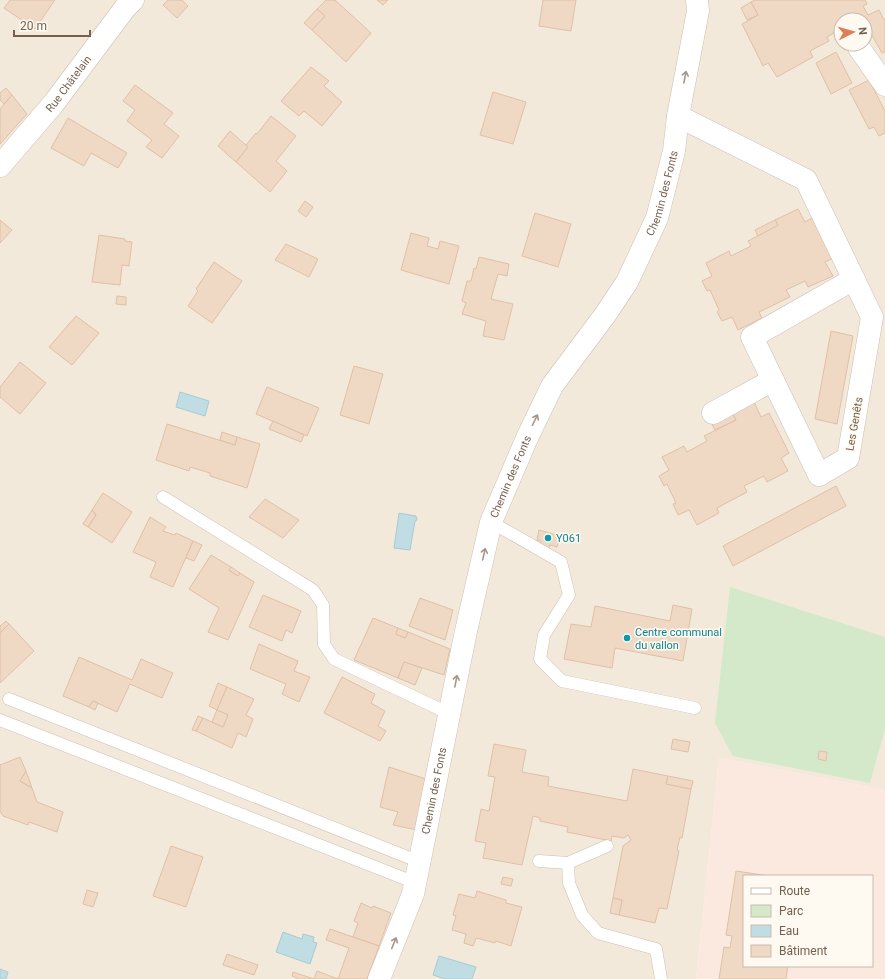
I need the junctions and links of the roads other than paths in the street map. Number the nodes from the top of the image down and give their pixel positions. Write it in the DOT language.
graph roads {
  1 [pos="697,0"];
  2 [pos="126,3"];
  3 [pos="862,52"];
  4 [pos="885,85"];
  5 [pos="678,116"];
  6 [pos="0,166"];
  7 [pos="854,279"];
  8 [pos="773,380"];
  9 [pos="713,413"];
  10 [pos="163,497"];
  11 [pos="492,522"];
  12 [pos="9,699"];
  13 [pos="695,708"];
  14 [pos="450,714"];
  15 [pos="0,720"];
  16 [pos="607,846"];
  17 [pos="538,861"];
  18 [pos="420,862"];
  19 [pos="568,862"];
  20 [pos="416,883"];
  21 [pos="379,979"];
  22 [pos="661,979"];
  5 -- 1 [label="street, Chemin des Fonts, one-way"];
  2 -- 6 [label="street, Rue Châtelain"];
  3 -- 4 [label="street"];
  5 -- 7 [label="street, Les Genêts"];
  11 -- 5 [label="street, Chemin des Fonts, one-way"];
  7 -- 8 [label="street, Les Genêts"];
  7 -- 8 [label="street, Les Genêts"];
  8 -- 9 [label="street"];
  10 -- 14 [label="lane"];
  11 -- 13 [label="lane"];
  14 -- 11 [label="street, Chemin des Fonts, one-way"];
  12 -- 18 [label="lane"];
  14 -- 18 [label="street, Chemin des Fonts"];
  15 -- 20 [label="lane"];
  16 -- 19 [label="lane"];
  17 -- 19 [label="lane"];
  18 -- 20 [label="street, Chemin des Fonts"];
  19 -- 22 [label="lane"];
  21 -- 20 [label="street, Chemin des Fonts, one-way"];
}
